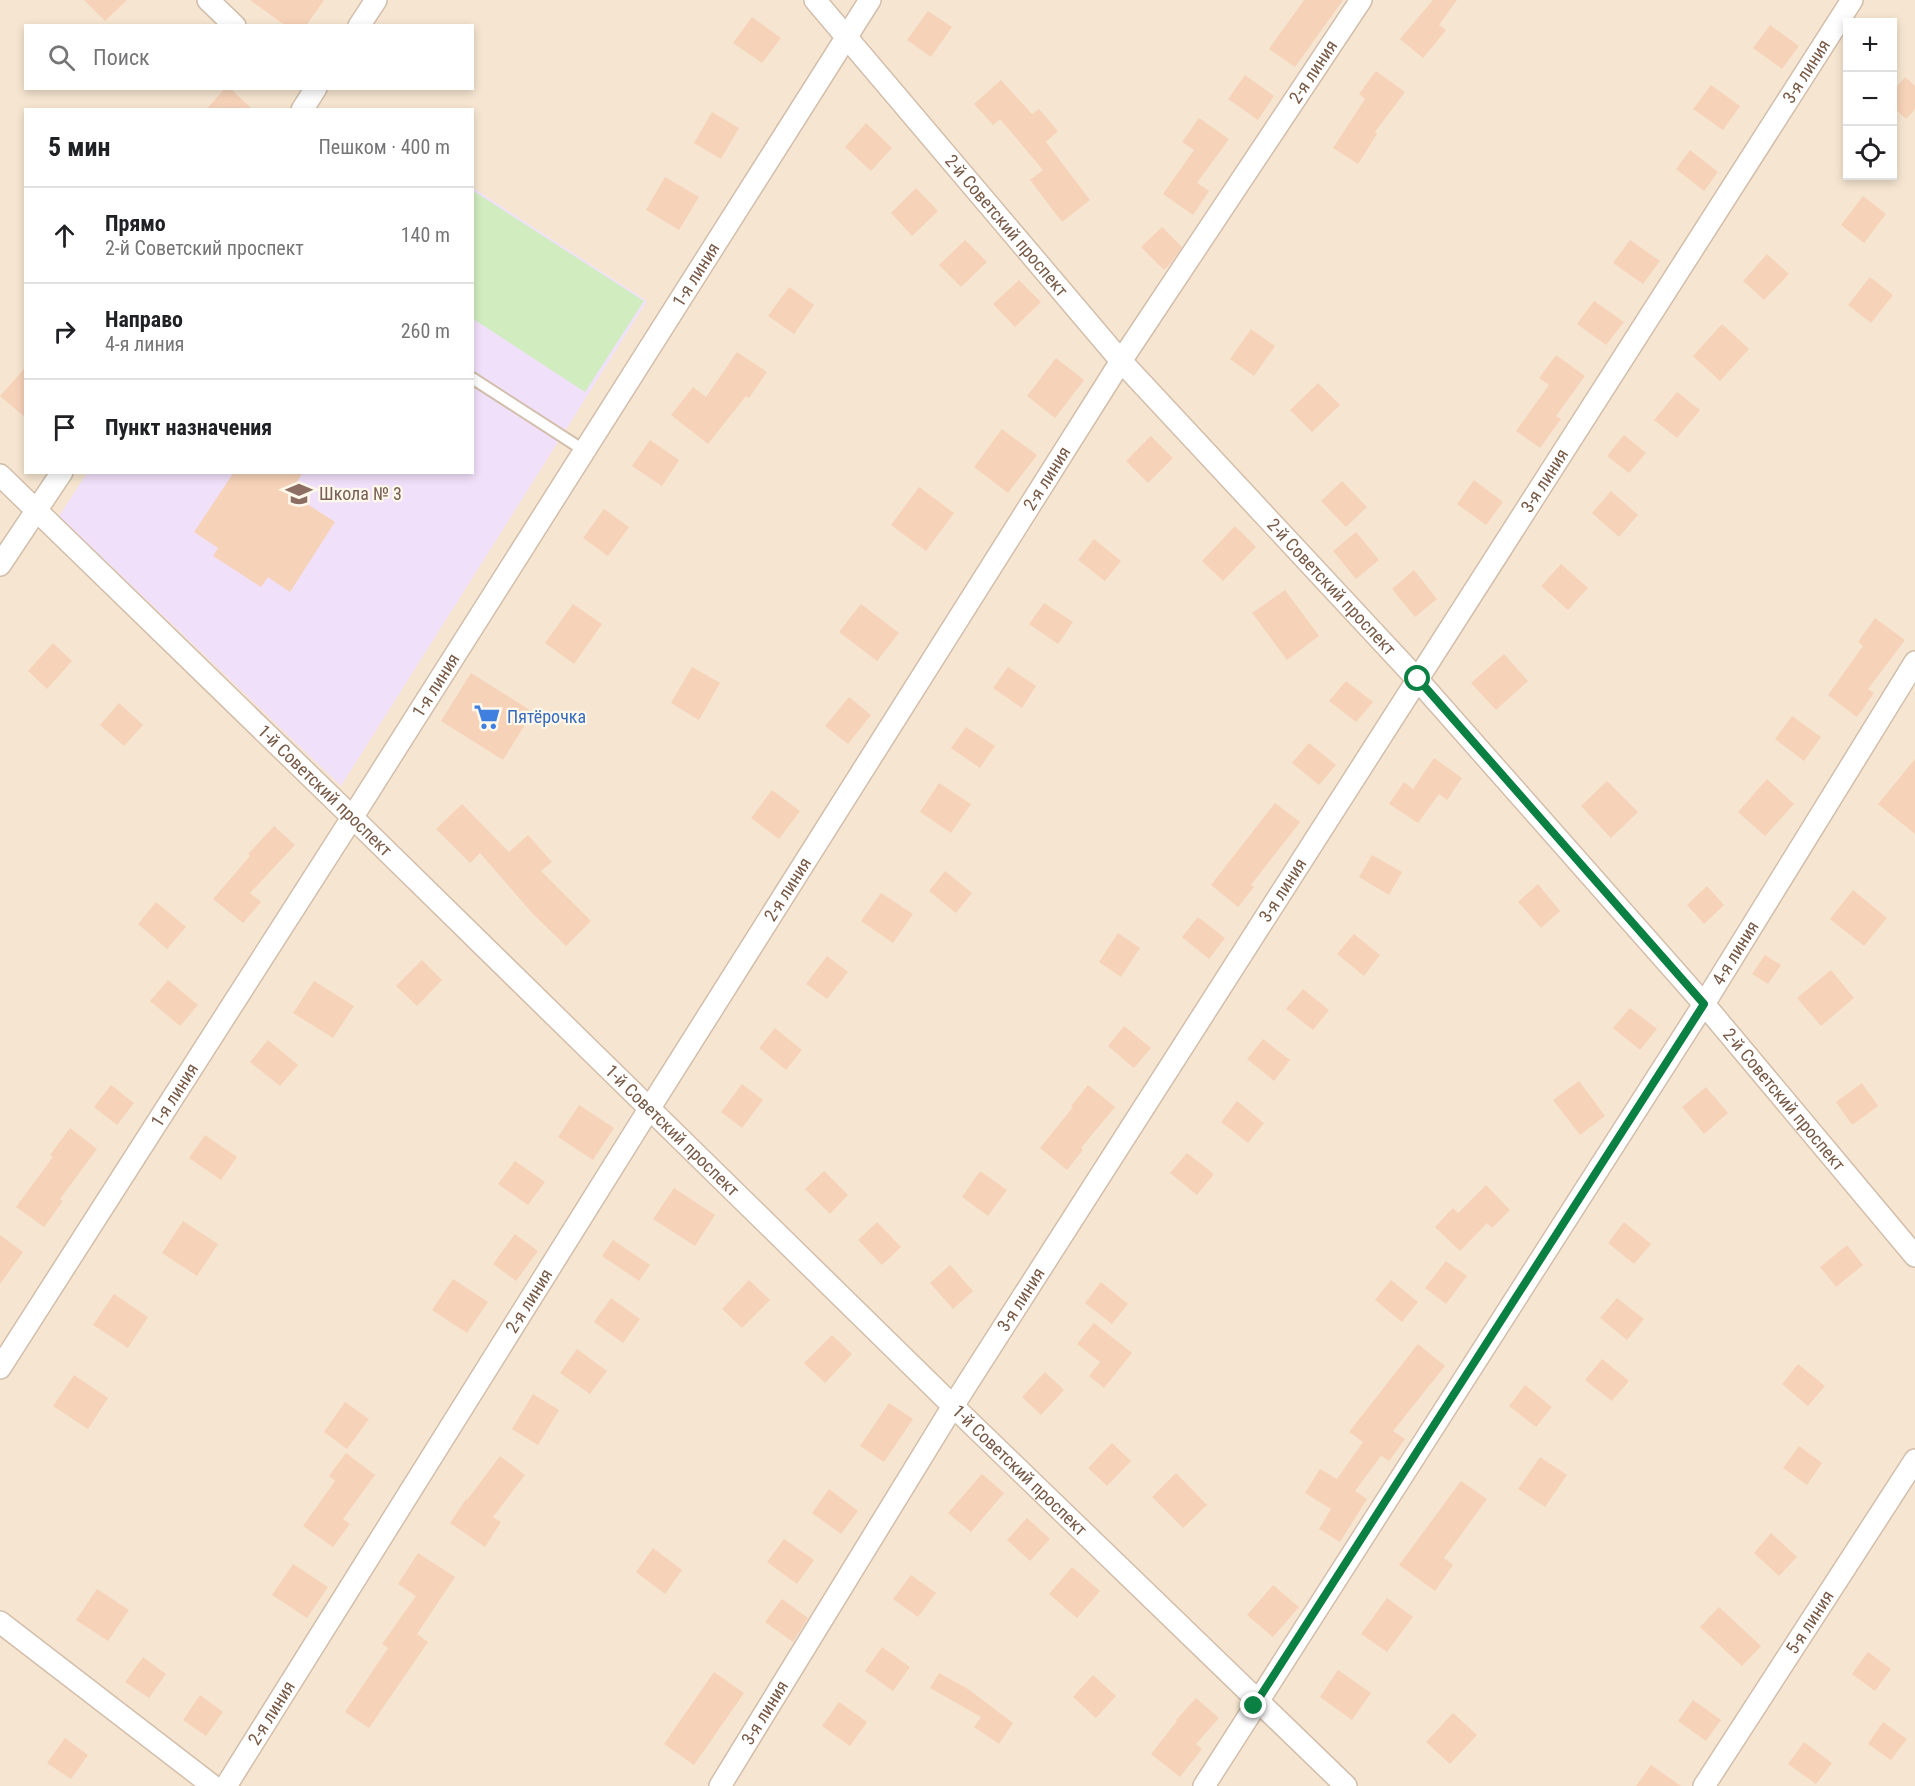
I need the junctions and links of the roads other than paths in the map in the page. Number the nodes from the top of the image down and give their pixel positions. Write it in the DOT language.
graph roads {
  1 [pos="208,0"];
  2 [pos="376,0"];
  3 [pos="815,0"];
  4 [pos="870,0"];
  5 [pos="1361,0"];
  6 [pos="1852,0"];
  7 [pos="233,24"];
  8 [pos="359,24"];
  9 [pos="846,37"];
  10 [pos="1121,360"];
  11 [pos="474,379"];
  12 [pos="585,451"];
  13 [pos="61,474"];
  14 [pos="0,475"];
  15 [pos="37,510"];
  16 [pos="0,565"];
  17 [pos="1915,662"];
  18 [pos="1418,679"];
  19 [pos="352,817"];
  20 [pos="1704,1004"];
  21 [pos="650,1108"];
  22 [pos="1915,1256"];
  23 [pos="0,1368"];
  24 [pos="953,1406"];
  25 [pos="1915,1460"];
  26 [pos="0,1622"];
  27 [pos="1257,1702"];
  28 [pos="213,1786"];
  29 [pos="226,1786"];
  30 [pos="720,1786"];
  31 [pos="1204,1786"];
  32 [pos="1346,1786"];
  33 [pos="1704,1786"];
  1 -- 7 [label="street"];
  2 -- 8 [label="street"];
  3 -- 9 [label="street, 2-й Советский проспект"];
  4 -- 9 [label="street, 1-я линия"];
  5 -- 10 [label="street, 2-я линия"];
  6 -- 18 [label="street, 3-я линия"];
  9 -- 10 [label="street, 2-й Советский проспект"];
  9 -- 12 [label="street, 1-я линия"];
  10 -- 18 [label="street, 2-й Советский проспект"];
  10 -- 21 [label="street, 2-я линия"];
  11 -- 12 [label="lane"];
  12 -- 19 [label="street, 1-я линия"];
  13 -- 15 [label="street"];
  14 -- 15 [label="street, 1-й Советский проспект"];
  15 -- 16 [label="street"];
  15 -- 19 [label="street, 1-й Советский проспект"];
  17 -- 20 [label="street, 4-я линия"];
  18 -- 20 [label="street, 2-й Советский проспект"];
  18 -- 24 [label="street, 3-я линия"];
  19 -- 21 [label="street, 1-й Советский проспект"];
  19 -- 23 [label="street, 1-я линия"];
  20 -- 22 [label="street, 2-й Советский проспект"];
  20 -- 27 [label="street, 4-я линия"];
  21 -- 24 [label="street, 1-й Советский проспект"];
  21 -- 29 [label="street, 2-я линия"];
  24 -- 27 [label="street, 1-й Советский проспект"];
  24 -- 30 [label="street, 3-я линия"];
  25 -- 33 [label="street, 5-я линия"];
  26 -- 28 [label="street"];
  27 -- 31 [label="street, 4-я линия"];
  27 -- 32 [label="street, 1-й Советский проспект"];
}
